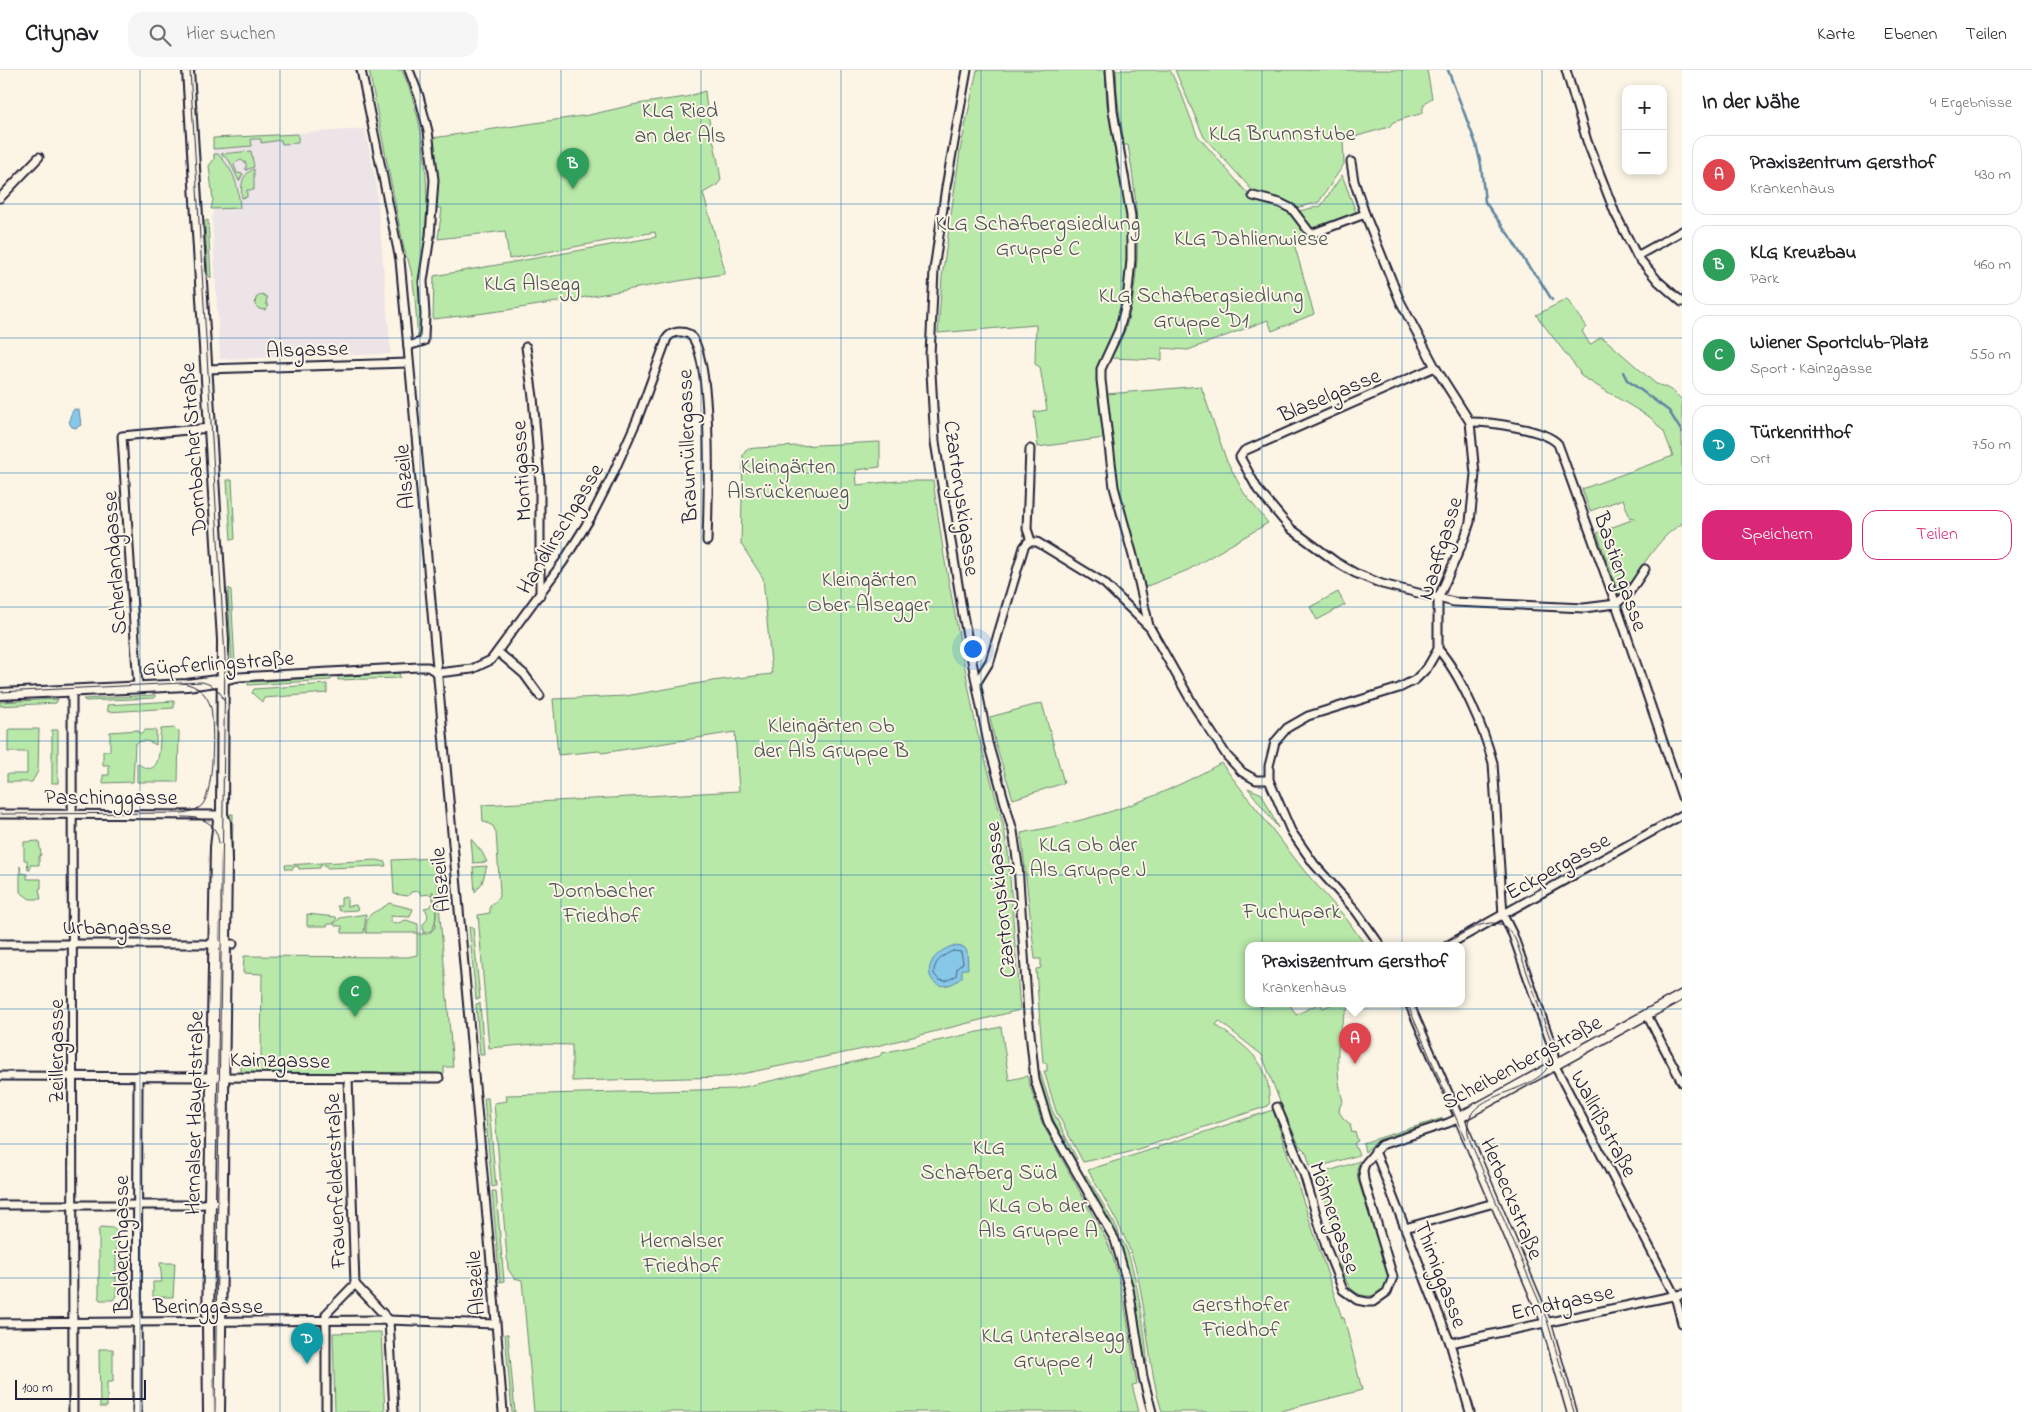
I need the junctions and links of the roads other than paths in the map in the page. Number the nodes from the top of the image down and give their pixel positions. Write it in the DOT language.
graph roads {
  1 [pos="188,70"];
  2 [pos="194,70"];
  3 [pos="362,70"];
  4 [pos="409,70"];
  5 [pos="967,70"];
  6 [pos="1110,70"];
  7 [pos="1566,70"];
  8 [pos="39,156"];
  9 [pos="1351,162"];
  10 [pos="1253,196"];
  11 [pos="0,198"];
  12 [pos="1365,214"];
  13 [pos="196,216"];
  14 [pos="1682,231"];
  15 [pos="1636,256"];
  16 [pos="1682,302"];
  17 [pos="678,332"];
  18 [pos="408,346"];
  19 [pos="526,346"];
  20 [pos="409,363"];
  21 [pos="206,368"];
  22 [pos="1435,368"];
  23 [pos="1470,422"];
  24 [pos="210,428"];
  25 [pos="1030,449"];
  26 [pos="707,541"];
  27 [pos="1031,541"];
  28 [pos="1645,569"];
  29 [pos="540,595"];
  30 [pos="1438,599"];
  31 [pos="1616,604"];
  32 [pos="1149,626"];
  33 [pos="1438,649"];
  34 [pos="498,652"];
  35 [pos="438,673"];
  36 [pos="224,680"];
  37 [pos="977,682"];
  38 [pos="138,687"];
  39 [pos="72,690"];
  40 [pos="0,693"];
  41 [pos="540,696"];
  42 [pos="1269,780"];
  43 [pos="1682,797"];
  44 [pos="72,813"];
  45 [pos="0,814"];
  46 [pos="222,815"];
  47 [pos="1682,815"];
  48 [pos="1503,915"];
  49 [pos="1378,942"];
  50 [pos="1454,942"];
  51 [pos="72,943"];
  52 [pos="0,944"];
  53 [pos="214,944"];
  54 [pos="229,944"];
  55 [pos="1682,995"];
  56 [pos="1410,1007"];
  57 [pos="1647,1015"];
  58 [pos="1555,1066"];
  59 [pos="0,1076"];
  60 [pos="73,1076"];
  61 [pos="138,1076"];
  62 [pos="212,1076"];
  63 [pos="227,1076"];
  64 [pos="348,1078"];
  65 [pos="439,1078"];
  66 [pos="1682,1082"];
  67 [pos="1277,1107"];
  68 [pos="1459,1118"];
  69 [pos="1375,1151"];
  70 [pos="1494,1203"];
  71 [pos="0,1204"];
  72 [pos="72,1204"];
  73 [pos="211,1204"];
  74 [pos="138,1205"];
  75 [pos="1405,1228"];
  76 [pos="355,1284"];
  77 [pos="1679,1295"];
  78 [pos="389,1320"];
  79 [pos="72,1322"];
  80 [pos="326,1322"];
  81 [pos="1546,1322"];
  82 [pos="0,1323"];
  83 [pos="137,1323"];
  84 [pos="204,1323"];
  85 [pos="219,1323"];
  86 [pos="1682,1323"];
  87 [pos="495,1324"];
  88 [pos="1450,1343"];
  89 [pos="73,1412"];
  90 [pos="137,1412"];
  91 [pos="209,1412"];
  92 [pos="219,1412"];
  93 [pos="326,1412"];
  94 [pos="394,1412"];
  95 [pos="503,1412"];
  96 [pos="1152,1412"];
  97 [pos="1470,1412"];
  98 [pos="1572,1412"];
  1 -- 13 [label="main road, Dornbacher Straße"];
  2 -- 13 [label="main road, Dornbacher Straße"];
  3 -- 18 [label="street, Alszeile"];
  4 -- 18 [label="street"];
  5 -- 37 [label="street, Czartoryskigasse"];
  6 -- 32 [label="street"];
  7 -- 15 [label="street"];
  8 -- 11 [label="street"];
  9 -- 12 [label="street, Naaffgasse"];
  10 -- 12 [label="street"];
  12 -- 22 [label="street, Naaffgasse"];
  13 -- 21 [label="main road, Dornbacher Straße"];
  14 -- 15 [label="street"];
  15 -- 16 [label="street"];
  17 -- 26 [label="street, Braumüllergasse"];
  17 -- 29 [label="street, Handlirschgasse"];
  18 -- 20 [label="street, Alszeile"];
  19 -- 29 [label="street, Montigasse"];
  20 -- 21 [label="street, Alsgasse"];
  20 -- 35 [label="street, Alszeile"];
  21 -- 24 [label="main road, Dornbacher Straße"];
  22 -- 23 [label="street, Naaffgasse"];
  22 -- 30 [label="street, Blaselgasse"];
  23 -- 30 [label="street, Naaffgasse"];
  23 -- 31 [label="street, Bastiengasse"];
  24 -- 36 [label="main road, Dornbacher Straße"];
  24 -- 38 [label="street, Scherlandgasse"];
  25 -- 27 [label="street"];
  27 -- 32 [label="street"];
  27 -- 37 [label="street"];
  28 -- 31 [label="street"];
  29 -- 34 [label="street, Handlirschgasse"];
  30 -- 31 [label="street"];
  30 -- 33 [label="street, Naaffgasse"];
  31 -- 43 [label="street, Bastiengasse"];
  32 -- 42 [label="street"];
  33 -- 42 [label="street"];
  33 -- 48 [label="street, Wallrißstraße"];
  34 -- 35 [label="street, Handlirschgasse"];
  34 -- 41 [label="street"];
  35 -- 36 [label="street, Güpferlingstraße"];
  35 -- 87 [label="street, Alszeile"];
  36 -- 38 [label="main road, Güpferlingstraße"];
  36 -- 46 [label="main road, Hernalser Hauptstraße"];
  37 -- 96 [label="street, Czartoryskigasse"];
  38 -- 39 [label="main road, Güpferlingstraße"];
  39 -- 40 [label="main road, Güpferlingstraße"];
  39 -- 44 [label="street, Zeillergasse"];
  42 -- 49 [label="street"];
  44 -- 45 [label="street, Paschinggasse"];
  44 -- 46 [label="street, Paschinggasse"];
  44 -- 51 [label="street, Zeillergasse"];
  46 -- 53 [label="main road, Hernalser Hauptstraße"];
  46 -- 54 [label="main road, Hernalser Hauptstraße"];
  47 -- 48 [label="street, Eckpergasse"];
  48 -- 50 [label="street, Eckpergasse"];
  48 -- 58 [label="street, Wallrißstraße"];
  51 -- 52 [label="street, Urbangasse"];
  51 -- 53 [label="street, Urbangasse"];
  51 -- 60 [label="street, Zeillergasse"];
  53 -- 54 [label="street, Urbangasse"];
  53 -- 62 [label="main road, Hernalser Hauptstraße"];
  54 -- 63 [label="main road, Hernalser Hauptstraße"];
  55 -- 57 [label="street, Scheibenbergstraße"];
  56 -- 68 [label="street, Herbeckstraße"];
  57 -- 58 [label="street, Scheibenbergstraße"];
  57 -- 66 [label="street"];
  58 -- 68 [label="street, Scheibenbergstraße"];
  58 -- 77 [label="street, Wallrißstraße"];
  59 -- 60 [label="street, Kainzgasse"];
  60 -- 61 [label="street, Kainzgasse"];
  60 -- 72 [label="street, Zeillergasse"];
  61 -- 62 [label="street, Kainzgasse"];
  61 -- 74 [label="street, Balderichgasse"];
  62 -- 63 [label="street, Kainzgasse"];
  62 -- 73 [label="main road, Hernalser Hauptstraße"];
  63 -- 64 [label="street, Kainzgasse"];
  63 -- 73 [label="main road, Hernalser Hauptstraße"];
  64 -- 65 [label="street, Kainzgasse"];
  64 -- 76 [label="street, Frauenfelderstraße"];
  67 -- 69 [label="street, Möhnergasse"];
  68 -- 69 [label="street, Scheibenbergstraße"];
  68 -- 70 [label="street, Herbeckstraße"];
  69 -- 75 [label="street, Thimiggasse"];
  70 -- 75 [label="street"];
  70 -- 81 [label="street, Herbeckstraße"];
  71 -- 72 [label="street"];
  72 -- 74 [label="street"];
  72 -- 79 [label="street, Zeillergasse"];
  73 -- 74 [label="street"];
  73 -- 84 [label="main road, Hernalser Hauptstraße"];
  73 -- 85 [label="main road, Hernalser Hauptstraße"];
  74 -- 83 [label="street, Balderichgasse"];
  75 -- 88 [label="street, Thimiggasse"];
  76 -- 78 [label="street"];
  76 -- 80 [label="street"];
  77 -- 81 [label="street, Erndtgasse"];
  77 -- 86 [label="street, Wallrißstraße"];
  78 -- 80 [label="street, Beringgasse"];
  78 -- 87 [label="street, Beringgasse"];
  78 -- 94 [label="street"];
  79 -- 82 [label="street, Beringgasse"];
  79 -- 83 [label="street, Beringgasse"];
  79 -- 89 [label="street, Zeillergasse"];
  80 -- 85 [label="street, Beringgasse"];
  80 -- 93 [label="street"];
  81 -- 88 [label="street, Erndtgasse"];
  81 -- 98 [label="street, Herbeckstraße"];
  83 -- 84 [label="street, Beringgasse"];
  83 -- 90 [label="street, Balderichgasse"];
  84 -- 85 [label="street, Beringgasse"];
  84 -- 91 [label="main road, Hernalser Hauptstraße"];
  85 -- 92 [label="main road, Hernalser Hauptstraße"];
  87 -- 95 [label="street, Alszeile"];
  88 -- 97 [label="street, Thimiggasse"];
}
